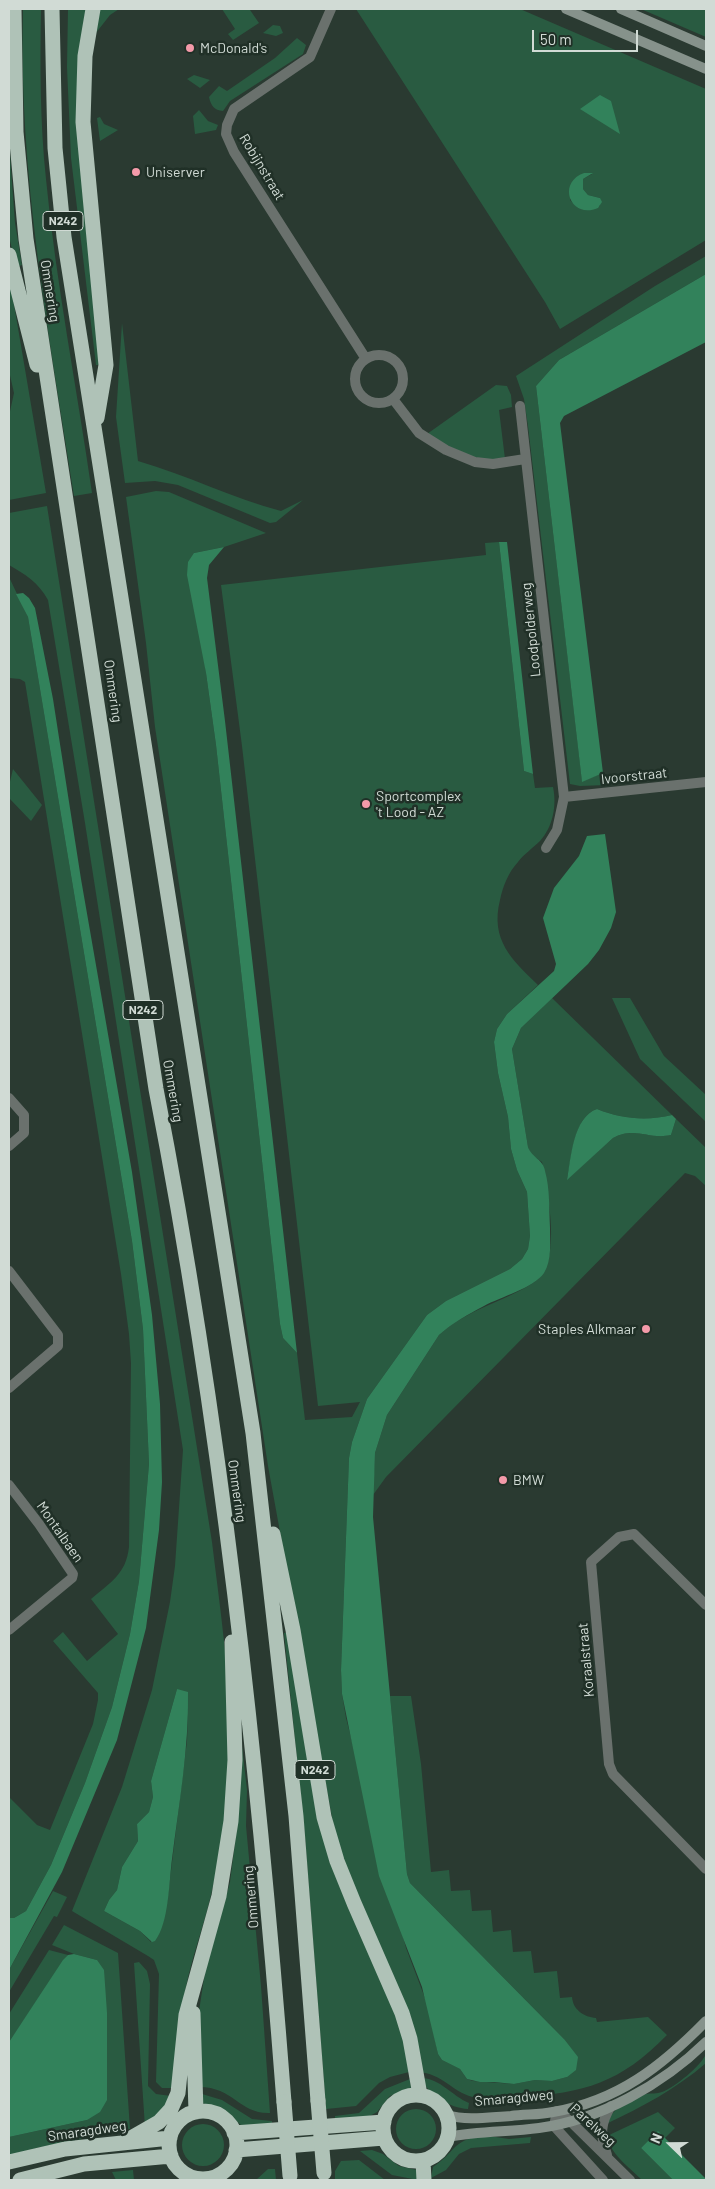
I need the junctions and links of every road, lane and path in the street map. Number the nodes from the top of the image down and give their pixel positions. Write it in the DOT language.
graph roads {
  1 [pos="14,9"];
  2 [pos="52,9"];
  3 [pos="92,9"];
  4 [pos="331,9"];
  5 [pos="566,9"];
  6 [pos="621,9"];
  7 [pos="706,46"];
  8 [pos="706,69"];
  9 [pos="9,255"];
  10 [pos="366,359"];
  11 [pos="393,399"];
  12 [pos="520,406"];
  13 [pos="94,432"];
  14 [pos="58,448"];
  15 [pos="525,459"];
  16 [pos="706,782"];
  17 [pos="564,797"];
  18 [pos="546,848"];
  19 [pos="9,1098"];
  20 [pos="9,1146"];
  21 [pos="9,1271"];
  22 [pos="9,1388"];
  23 [pos="253,1434"];
  24 [pos="9,1485"];
  25 [pos="232,1570"];
  26 [pos="706,1605"];
  27 [pos="9,1630"];
  28 [pos="706,1869"];
  29 [pos="194,1989"];
  30 [pos="706,2020"];
  31 [pos="706,2042"];
  32 [pos="420,2095"];
  33 [pos="611,2106"];
  34 [pos="557,2111"];
  35 [pos="196,2112"];
  36 [pos="447,2115"];
  37 [pos="570,2121"];
  38 [pos="384,2122"];
  39 [pos="554,2126"];
  40 [pos="234,2133"];
  41 [pos="448,2137"];
  42 [pos="170,2138"];
  43 [pos="384,2138"];
  44 [pos="124,2142"];
  45 [pos="236,2150"];
  46 [pos="171,2156"];
  47 [pos="607,2156"];
  48 [pos="424,2161"];
  49 [pos="9,2162"];
  50 [pos="324,2177"];
  51 [pos="290,2178"];
  52 [pos="20,2180"];
  53 [pos="424,2180"];
  54 [pos="603,2180"];
  55 [pos="630,2180"];
  1 -- 14 [label="highway, Ommering / N242"];
  2 -- 13 [label="highway, Ommering / N242"];
  3 -- 13 [label="highway, N242"];
  4 -- 10 [label="street, Robijnstraat"];
  5 -- 8 [label="street"];
  6 -- 7 [label="street"];
  9 -- 14 [label="highway, N242"];
  10 -- 11 [label="street"];
  10 -- 11 [label="street"];
  11 -- 15 [label="street"];
  12 -- 15 [label="street, Loodpolderweg"];
  13 -- 23 [label="highway, Ommering / N242"];
  14 -- 25 [label="highway, Ommering / N242"];
  15 -- 17 [label="street, Loodpolderweg"];
  16 -- 17 [label="street, Ivoorstraat"];
  17 -- 18 [label="street, Loodpolderweg"];
  19 -- 20 [label="street"];
  21 -- 22 [label="street"];
  23 -- 32 [label="highway, N242"];
  23 -- 50 [label="highway, Ommering / N242, bridge"];
  24 -- 27 [label="street, Montalbaen"];
  25 -- 29 [label="highway, N242"];
  25 -- 51 [label="highway, Ommering / N242, bridge"];
  26 -- 28 [label="street, Koraalstraat"];
  29 -- 35 [label="highway, N242"];
  29 -- 44 [label="highway, N242"];
  30 -- 34 [label="street, Smaragdweg"];
  31 -- 33 [label="street"];
  32 -- 36 [label="highway"];
  32 -- 38 [label="highway"];
  33 -- 37 [label="street"];
  33 -- 47 [label="street"];
  34 -- 36 [label="street, Smaragdweg"];
  34 -- 37 [label="street, Parelweg"];
  34 -- 39 [label="street, Parelweg"];
  35 -- 40 [label="highway"];
  35 -- 42 [label="highway"];
  36 -- 41 [label="highway"];
  37 -- 39 [label="street"];
  37 -- 47 [label="street, Parelweg"];
  38 -- 40 [label="highway"];
  38 -- 43 [label="highway"];
  39 -- 41 [label="street"];
  39 -- 54 [label="street, Parelweg"];
  40 -- 45 [label="highway"];
  41 -- 48 [label="highway"];
  42 -- 44 [label="highway, Smaragdweg"];
  42 -- 46 [label="highway"];
  43 -- 45 [label="highway"];
  43 -- 48 [label="highway"];
  44 -- 49 [label="highway, Smaragdweg"];
  45 -- 46 [label="highway"];
  46 -- 52 [label="highway"];
  47 -- 55 [label="street, Parelweg"];
  48 -- 53 [label="highway"];
}
